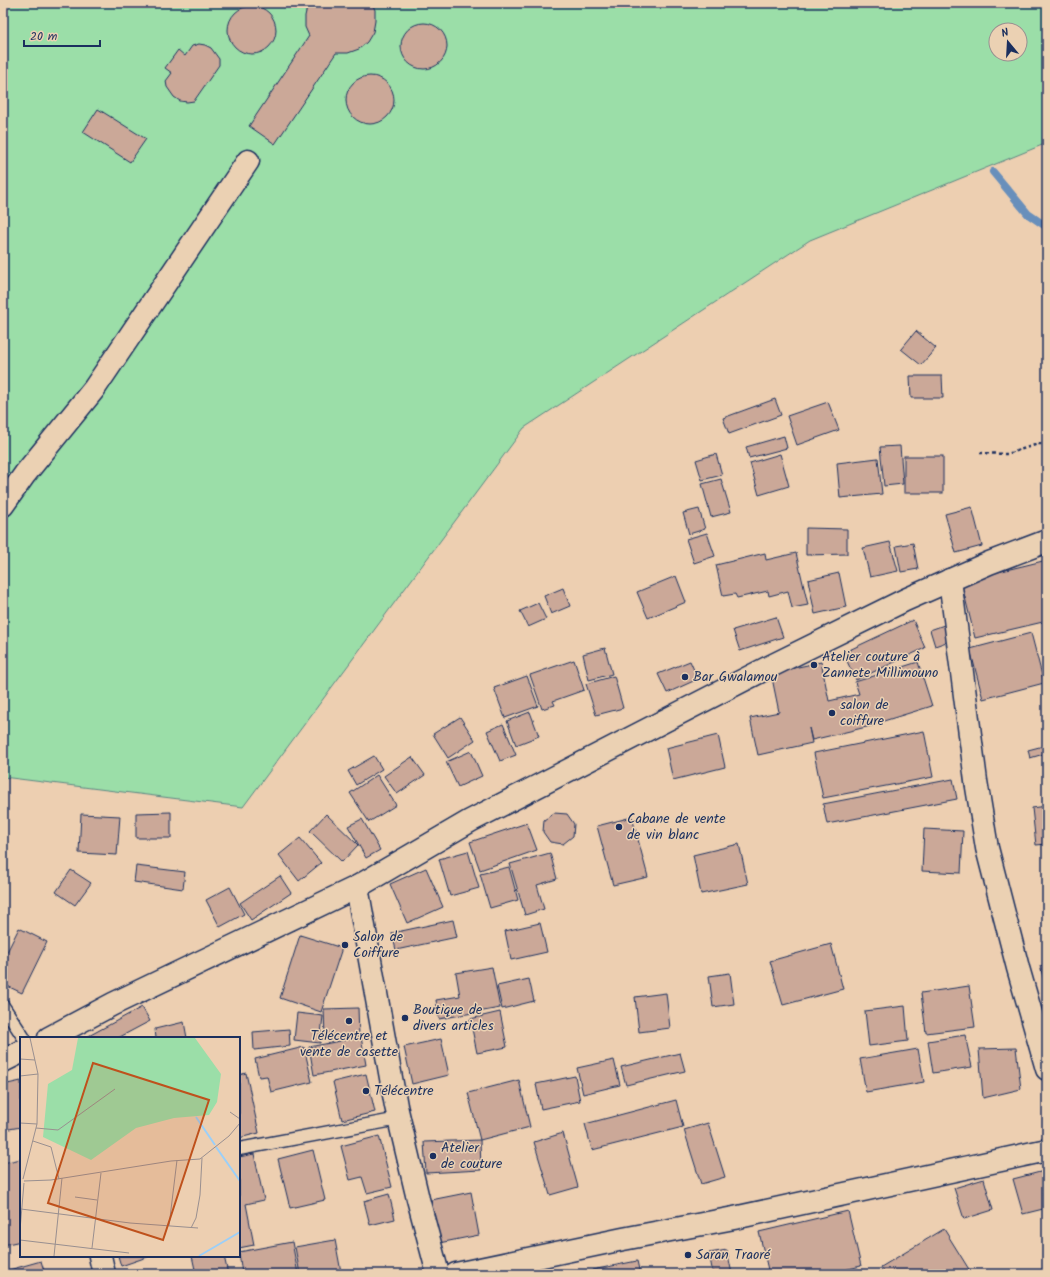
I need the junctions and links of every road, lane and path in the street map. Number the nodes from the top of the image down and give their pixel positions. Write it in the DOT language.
graph roads {
  1 [pos="248,161"];
  2 [pos="1047,444"];
  3 [pos="980,453"];
  4 [pos="3,504"];
  5 [pos="1047,541"];
  6 [pos="950,580"];
  7 [pos="357,887"];
  8 [pos="3,1006"];
  9 [pos="23,1037"];
  10 [pos="51,1037"];
  11 [pos="20,1052"];
  12 [pos="3,1061"];
  13 [pos="1047,1069"];
  14 [pos="399,1119"];
  15 [pos="240,1149"];
  16 [pos="1047,1150"];
  17 [pos="100,1257"];
  18 [pos="104,1274"];
  19 [pos="438,1274"];
  20 [pos="456,1274"];
  1 -- 4 [label="street"];
  2 -- 3 [label="path"];
  5 -- 6 [label="street"];
  6 -- 7 [label="street"];
  6 -- 13 [label="street"];
  7 -- 10 [label="street"];
  7 -- 14 [label="street"];
  8 -- 9 [label="lane"];
  11 -- 12 [label="street"];
  14 -- 15 [label="lane"];
  14 -- 19 [label="street"];
  16 -- 20 [label="street"];
  17 -- 18 [label="street"];
}
